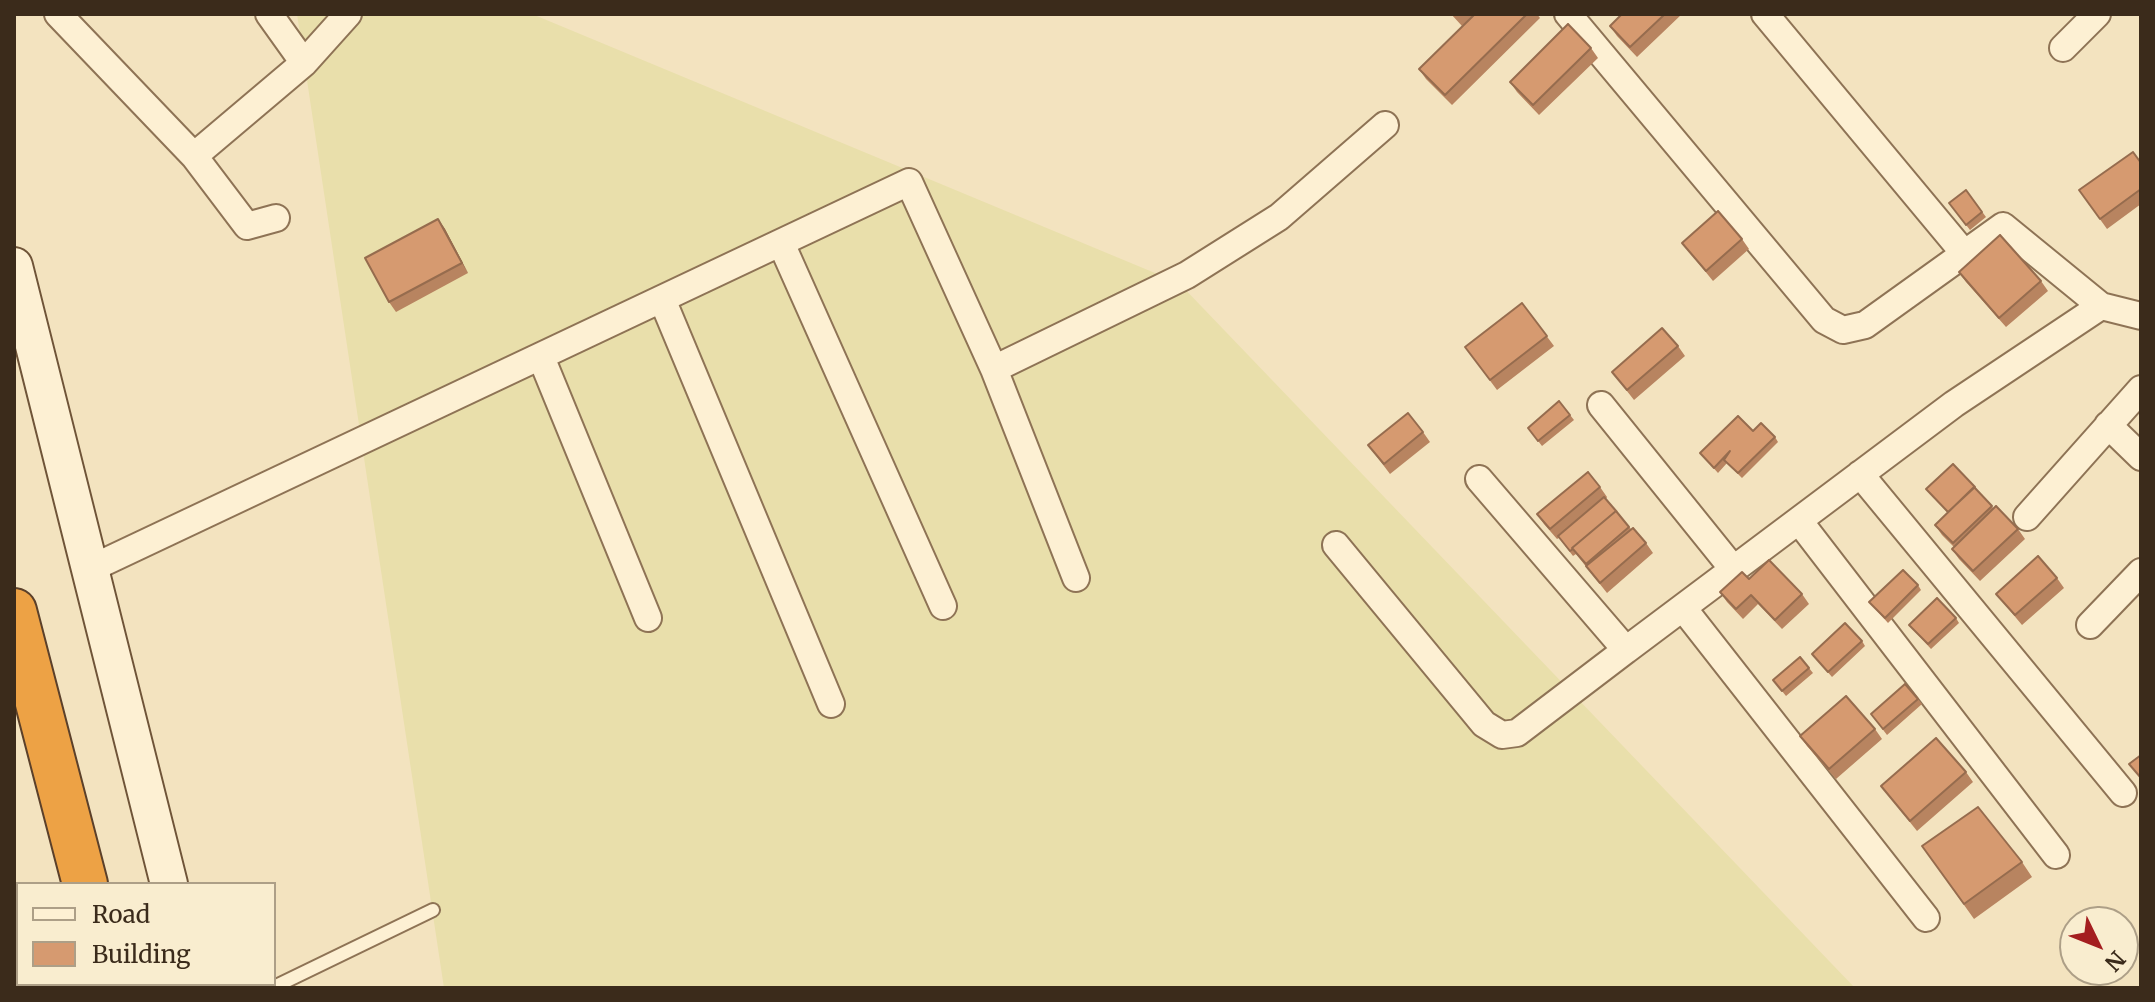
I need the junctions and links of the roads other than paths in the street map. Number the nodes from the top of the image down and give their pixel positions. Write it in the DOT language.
graph roads {
  1 [pos="58,14"];
  2 [pos="269,14"];
  3 [pos="348,14"];
  4 [pos="1568,14"];
  5 [pos="1765,14"];
  6 [pos="2097,14"];
  7 [pos="2063,48"];
  8 [pos="304,63"];
  9 [pos="1385,125"];
  10 [pos="194,156"];
  11 [pos="276,218"];
  12 [pos="781,243"];
  13 [pos="1964,253"];
  14 [pos="14,266"];
  15 [pos="662,299"];
  16 [pos="2101,306"];
  17 [pos="2141,316"];
  18 [pos="541,357"];
  19 [pos="994,369"];
  20 [pos="2141,389"];
  21 [pos="1601,405"];
  22 [pos="2108,425"];
  23 [pos="2141,457"];
  24 [pos="1860,474"];
  25 [pos="1479,479"];
  26 [pos="2027,517"];
  27 [pos="1799,521"];
  28 [pos="1336,545"];
  29 [pos="92,568"];
  30 [pos="1734,570"];
  31 [pos="2141,572"];
  32 [pos="1076,578"];
  33 [pos="943,606"];
  34 [pos="1683,608"];
  35 [pos="14,611"];
  36 [pos="648,618"];
  37 [pos="2090,625"];
  38 [pos="1626,650"];
  39 [pos="831,704"];
  40 [pos="2123,793"];
  41 [pos="2056,855"];
  42 [pos="84,882"];
  43 [pos="169,882"];
  44 [pos="433,910"];
  45 [pos="1926,918"];
  46 [pos="272,988"];
  1 -- 10 [label="street"];
  2 -- 8 [label="street"];
  3 -- 8 [label="street"];
  4 -- 13 [label="street"];
  5 -- 13 [label="street"];
  6 -- 7 [label="street"];
  8 -- 10 [label="street"];
  9 -- 19 [label="street"];
  10 -- 11 [label="street"];
  12 -- 15 [label="street"];
  12 -- 19 [label="street"];
  12 -- 33 [label="street"];
  13 -- 16 [label="street"];
  14 -- 29 [label="street"];
  15 -- 18 [label="street"];
  15 -- 39 [label="street"];
  16 -- 17 [label="street"];
  16 -- 24 [label="street"];
  18 -- 29 [label="street"];
  18 -- 36 [label="street"];
  19 -- 32 [label="street"];
  20 -- 22 [label="street"];
  21 -- 30 [label="street"];
  22 -- 23 [label="street"];
  22 -- 26 [label="street"];
  24 -- 27 [label="street"];
  24 -- 40 [label="street"];
  25 -- 38 [label="street"];
  27 -- 30 [label="street"];
  27 -- 41 [label="street"];
  28 -- 38 [label="street"];
  29 -- 43 [label="street"];
  30 -- 34 [label="street"];
  31 -- 37 [label="street"];
  34 -- 38 [label="street"];
  34 -- 45 [label="street"];
  35 -- 42 [label="highway"];
  44 -- 46 [label="lane"];
}
